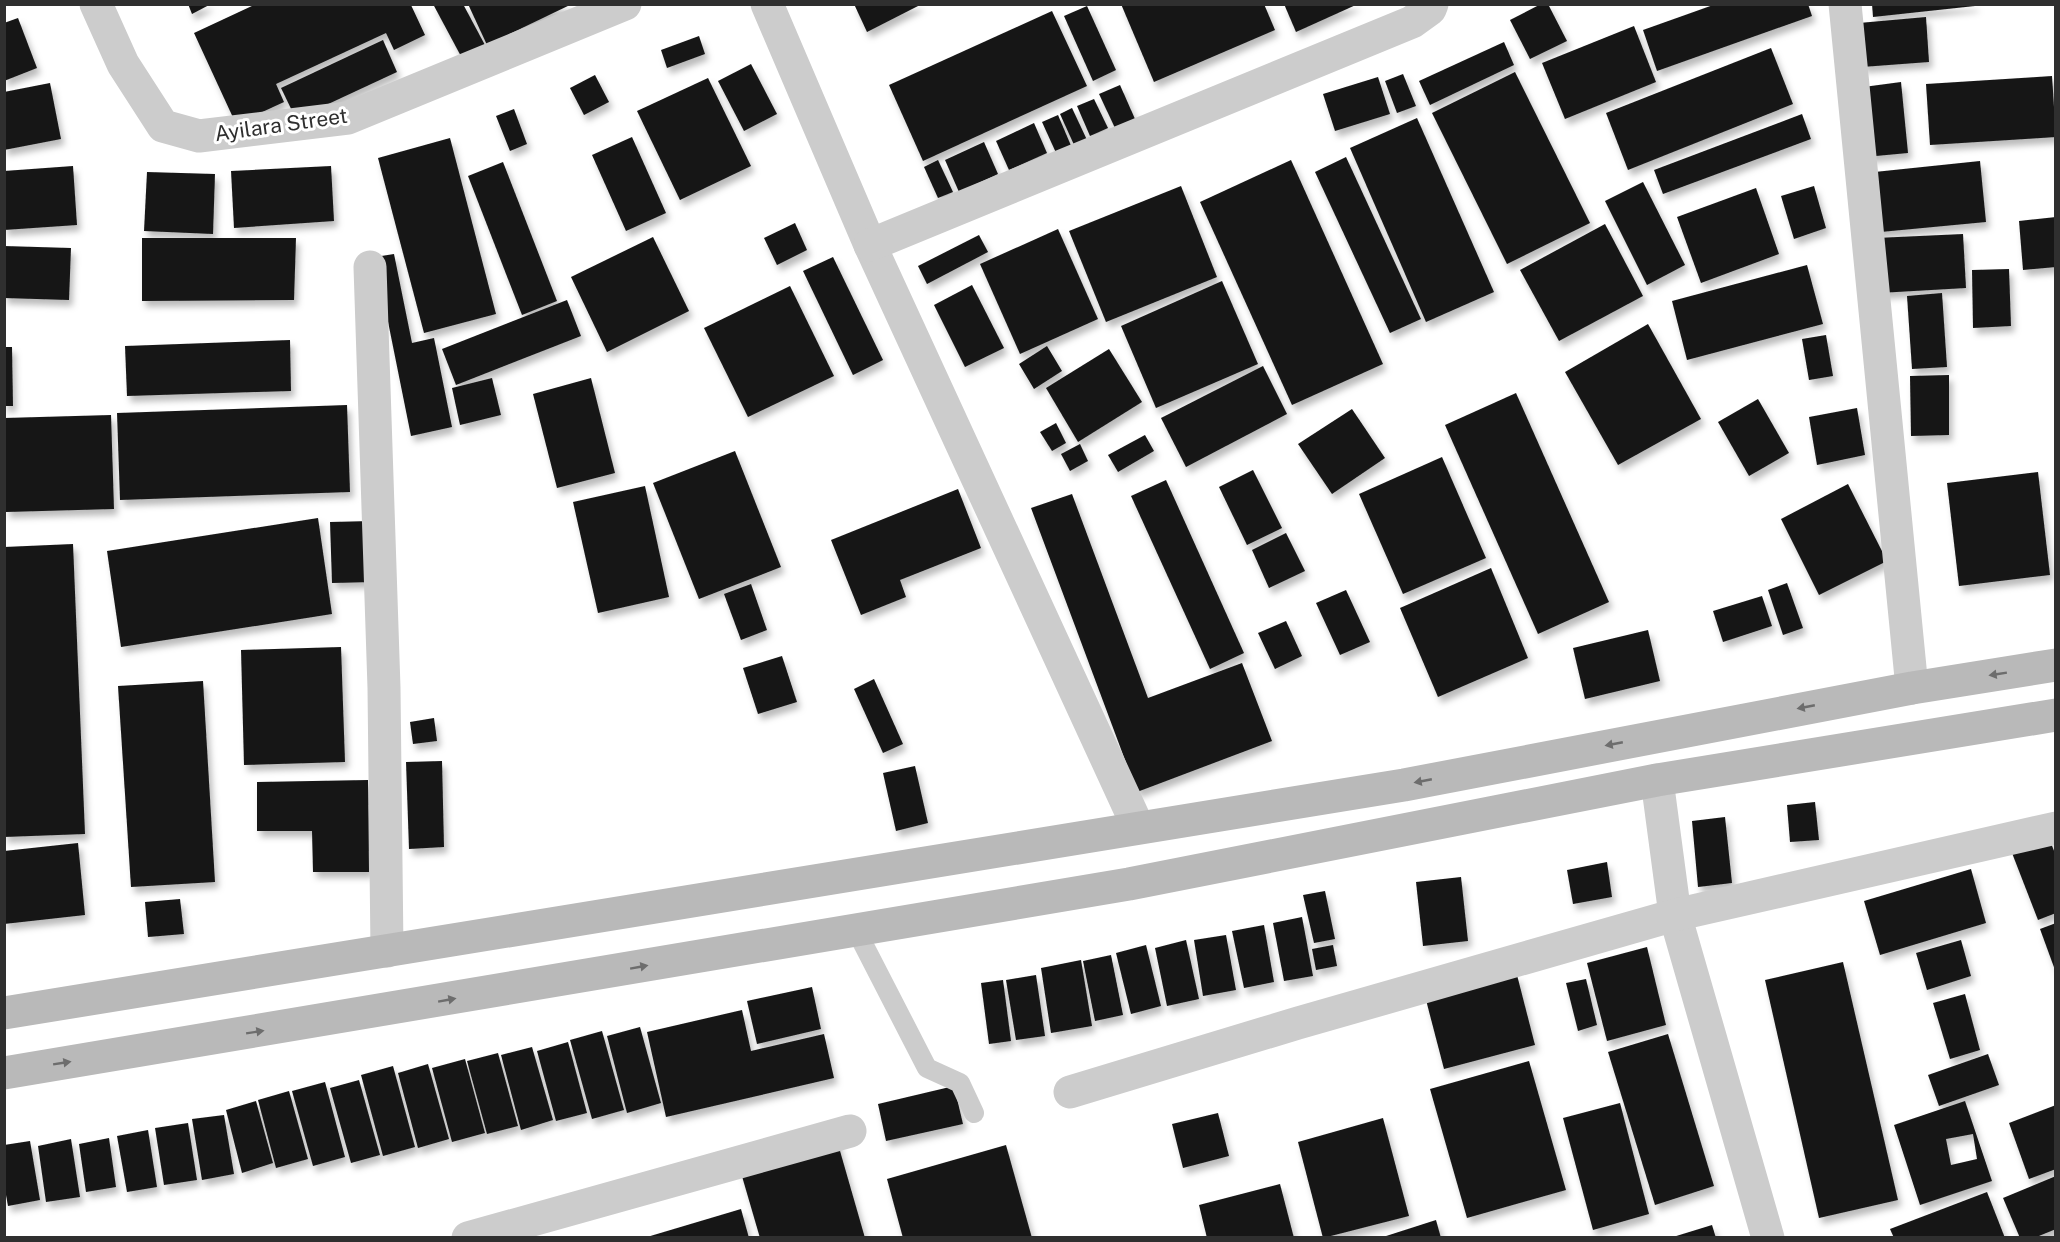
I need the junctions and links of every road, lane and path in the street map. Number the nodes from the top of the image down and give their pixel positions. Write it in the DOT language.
graph roads {
  1 [pos="96,4"];
  2 [pos="625,4"];
  3 [pos="767,4"];
  4 [pos="1432,4"];
  5 [pos="1845,4"];
  6 [pos="870,245"];
  7 [pos="370,267"];
  8 [pos="2055,665"];
  9 [pos="1912,688"];
  10 [pos="2055,715"];
  11 [pos="1657,780"];
  12 [pos="1137,827"];
  13 [pos="2055,828"];
  14 [pos="1675,915"];
  15 [pos="856,930"];
  16 [pos="387,951"];
  17 [pos="4,1012"];
  18 [pos="4,1073"];
  19 [pos="1070,1092"];
  20 [pos="974,1113"];
  21 [pos="850,1131"];
  22 [pos="468,1238"];
  23 [pos="1768,1238"];
  1 -- 2 [label="street, Ayilara Street"];
  3 -- 6 [label="street"];
  4 -- 6 [label="street"];
  5 -- 9 [label="street"];
  6 -- 12 [label="street"];
  7 -- 16 [label="street"];
  8 -- 9 [label="main road, one-way"];
  9 -- 12 [label="main road, one-way"];
  10 -- 11 [label="main road"];
  11 -- 14 [label="street"];
  11 -- 15 [label="main road"];
  12 -- 16 [label="main road"];
  13 -- 14 [label="street"];
  14 -- 19 [label="street"];
  14 -- 23 [label="street"];
  18 -- 15 [label="main road, one-way"];
  15 -- 20 [label="lane"];
  16 -- 17 [label="main road"];
  21 -- 22 [label="street"];
}
